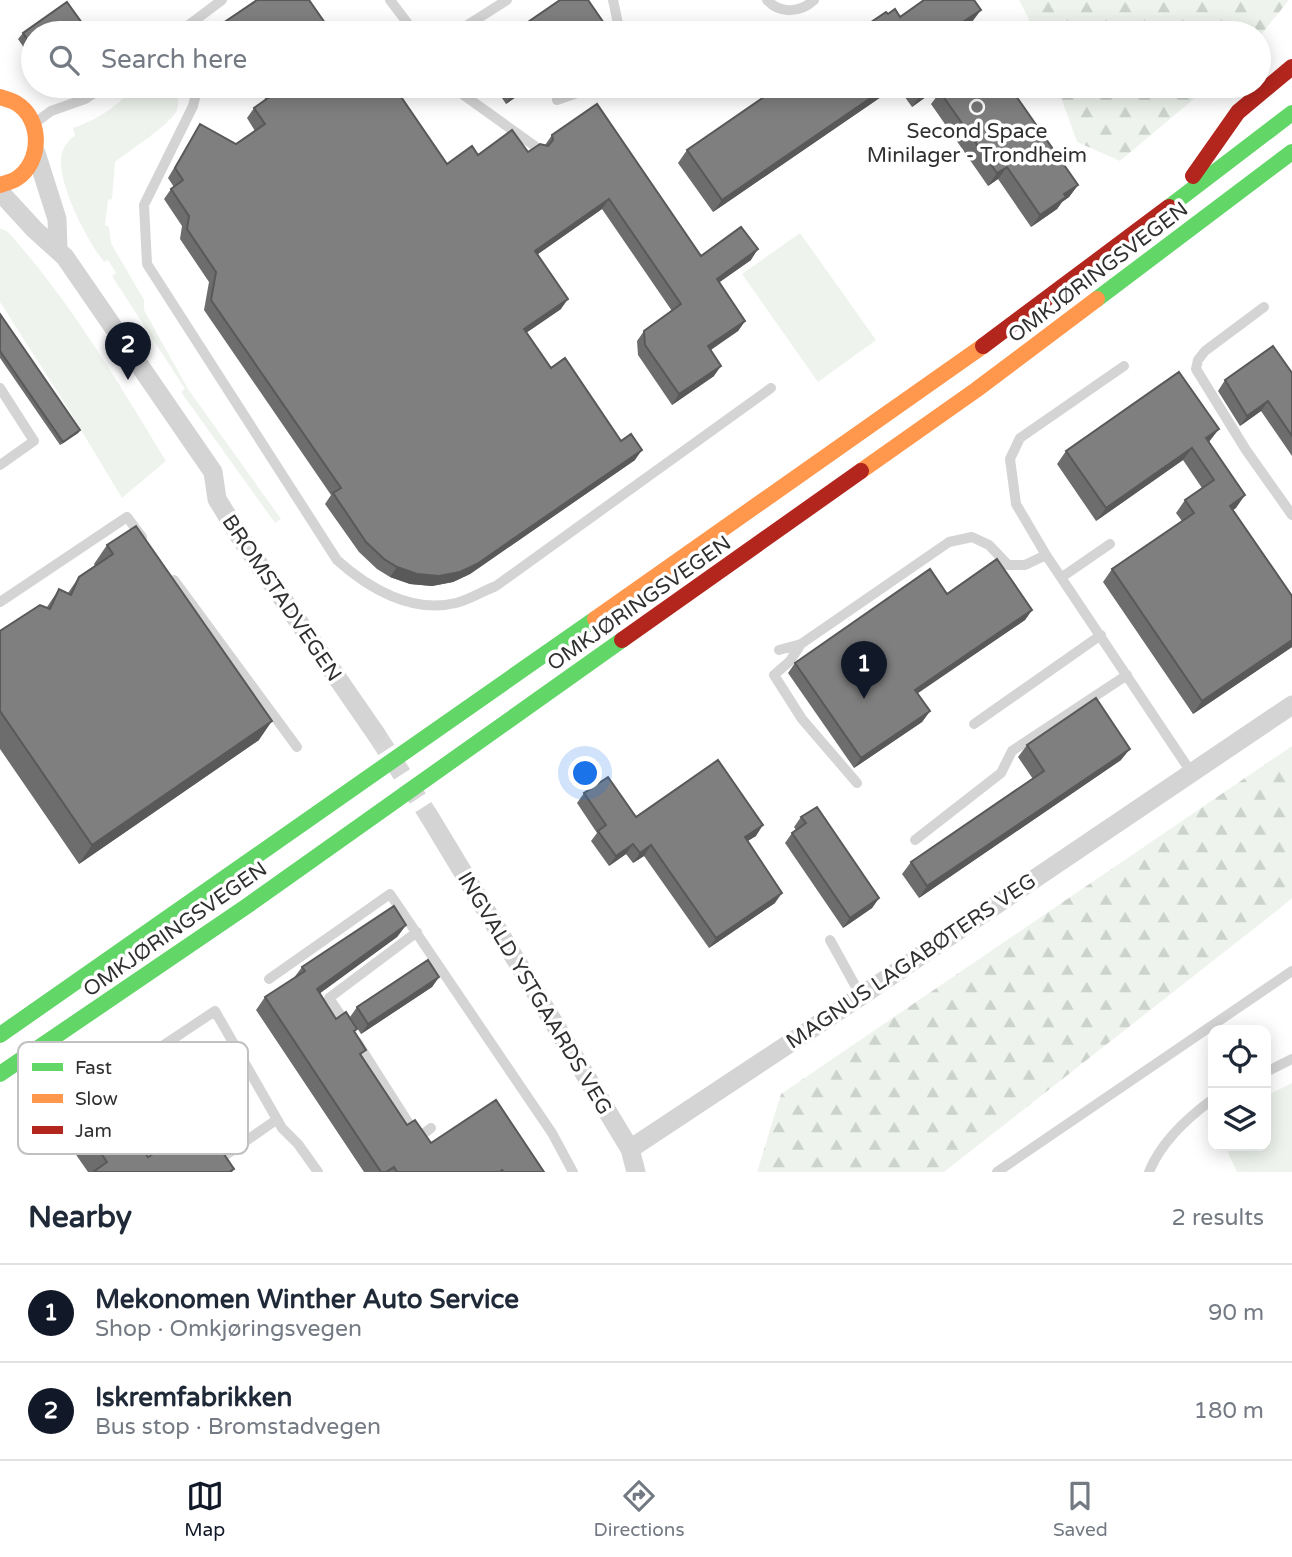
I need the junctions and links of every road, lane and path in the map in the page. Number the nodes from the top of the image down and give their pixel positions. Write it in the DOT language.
graph roads {
  1 [pos="222,0"];
  2 [pos="390,0"];
  3 [pos="507,0"];
  4 [pos="613,0"];
  5 [pos="766,0"];
  6 [pos="814,0"];
  7 [pos="194,21"];
  8 [pos="406,21"];
  9 [pos="474,21"];
  10 [pos="617,21"];
  11 [pos="1292,67"];
  12 [pos="1271,84"];
  13 [pos="0,97"];
  14 [pos="86,98"];
  15 [pos="195,98"];
  16 [pos="468,98"];
  17 [pos="563,98"];
  18 [pos="1255,98"];
  19 [pos="557,100"];
  20 [pos="1292,113"];
  21 [pos="34,123"];
  22 [pos="539,149"];
  23 [pos="1292,152"];
  24 [pos="37,153"];
  25 [pos="0,185"];
  26 [pos="0,192"];
  27 [pos="1170,207"];
  28 [pos="58,249"];
  29 [pos="1264,307"];
  30 [pos="1124,366"];
  31 [pos="0,388"];
  32 [pos="771,388"];
  33 [pos="0,465"];
  34 [pos="1292,515"];
  35 [pos="1110,544"];
  36 [pos="152,550"];
  37 [pos="1046,555"];
  38 [pos="168,572"];
  39 [pos="1062,577"];
  40 [pos="0,602"];
  41 [pos="1101,635"];
  42 [pos="801,644"];
  43 [pos="779,649"];
  44 [pos="1128,675"];
  45 [pos="1292,705"];
  46 [pos="974,724"];
  47 [pos="376,734"];
  48 [pos="297,747"];
  49 [pos="1191,772"];
  50 [pos="856,783"];
  51 [pos="429,816"];
  52 [pos="915,840"];
  53 [pos="417,932"];
  54 [pos="830,940"];
  55 [pos="1292,971"];
  56 [pos="269,979"];
  57 [pos="861,996"];
  58 [pos="0,1035"];
  59 [pos="47,1042"];
  60 [pos="168,1042"];
  61 [pos="230,1042"];
  62 [pos="1292,1059"];
  63 [pos="18,1062"];
  64 [pos="1271,1070"];
  65 [pos="0,1074"];
  66 [pos="248,1077"];
  67 [pos="1208,1103"];
  68 [pos="276,1120"];
  69 [pos="431,1128"];
  70 [pos="248,1140"];
  71 [pos="630,1149"];
  72 [pos="227,1154"];
  73 [pos="223,1157"];
  74 [pos="318,1172"];
  75 [pos="573,1172"];
  76 [pos="636,1172"];
  77 [pos="997,1172"];
  78 [pos="1149,1172"];
  1 -- 7 [label="lane"];
  2 -- 8 [label="lane"];
  3 -- 9 [label="lane"];
  4 -- 10 [label="lane"];
  5 -- 6 [label="lane"];
  11 -- 12 [label="main road"];
  13 -- 21 [label="main road"];
  14 -- 21 [label="lane"];
  15 -- 32 [label="lane"];
  16 -- 22 [label="lane"];
  17 -- 19 [label="lane"];
  18 -- 27 [label="main road"];
  20 -- 27 [label="main road, OMKJØRINGSVEGEN"];
  21 -- 24 [label="main road"];
  23 -- 59 [label="main road, OMKJØRINGSVEGEN"];
  24 -- 25 [label="main road"];
  24 -- 28 [label="street"];
  26 -- 28 [label="street, BROMSTADVEGEN"];
  27 -- 58 [label="main road, OMKJØRINGSVEGEN"];
  28 -- 47 [label="street, BROMSTADVEGEN"];
  29 -- 34 [label="lane"];
  30 -- 37 [label="lane"];
  31 -- 33 [label="lane"];
  35 -- 39 [label="lane"];
  36 -- 40 [label="lane"];
  37 -- 39 [label="lane"];
  37 -- 42 [label="lane"];
  38 -- 48 [label="lane"];
  39 -- 41 [label="lane"];
  41 -- 44 [label="lane"];
  41 -- 46 [label="lane"];
  42 -- 43 [label="lane"];
  42 -- 50 [label="lane"];
  44 -- 49 [label="lane"];
  44 -- 52 [label="lane"];
  45 -- 49 [label="street, MAGNUS LAGABØTERS VEG"];
  49 -- 57 [label="street, MAGNUS LAGABØTERS VEG"];
  51 -- 71 [label="street, INGVALD YSTGAARDS VEG"];
  53 -- 56 [label="lane"];
  53 -- 69 [label="lane"];
  53 -- 75 [label="lane"];
  54 -- 57 [label="lane"];
  55 -- 77 [label="lane"];
  57 -- 71 [label="street, MAGNUS LAGABØTERS VEG"];
  60 -- 61 [label="lane"];
  62 -- 64 [label="lane"];
  63 -- 65 [label="main road, OMKJØRINGSVEGEN"];
  66 -- 68 [label="lane"];
  67 -- 78 [label="lane"];
  68 -- 70 [label="lane"];
  68 -- 74 [label="lane"];
  71 -- 76 [label="street, INGVALD YSTGAARDS VEG"];
  72 -- 73 [label="lane"];
}
